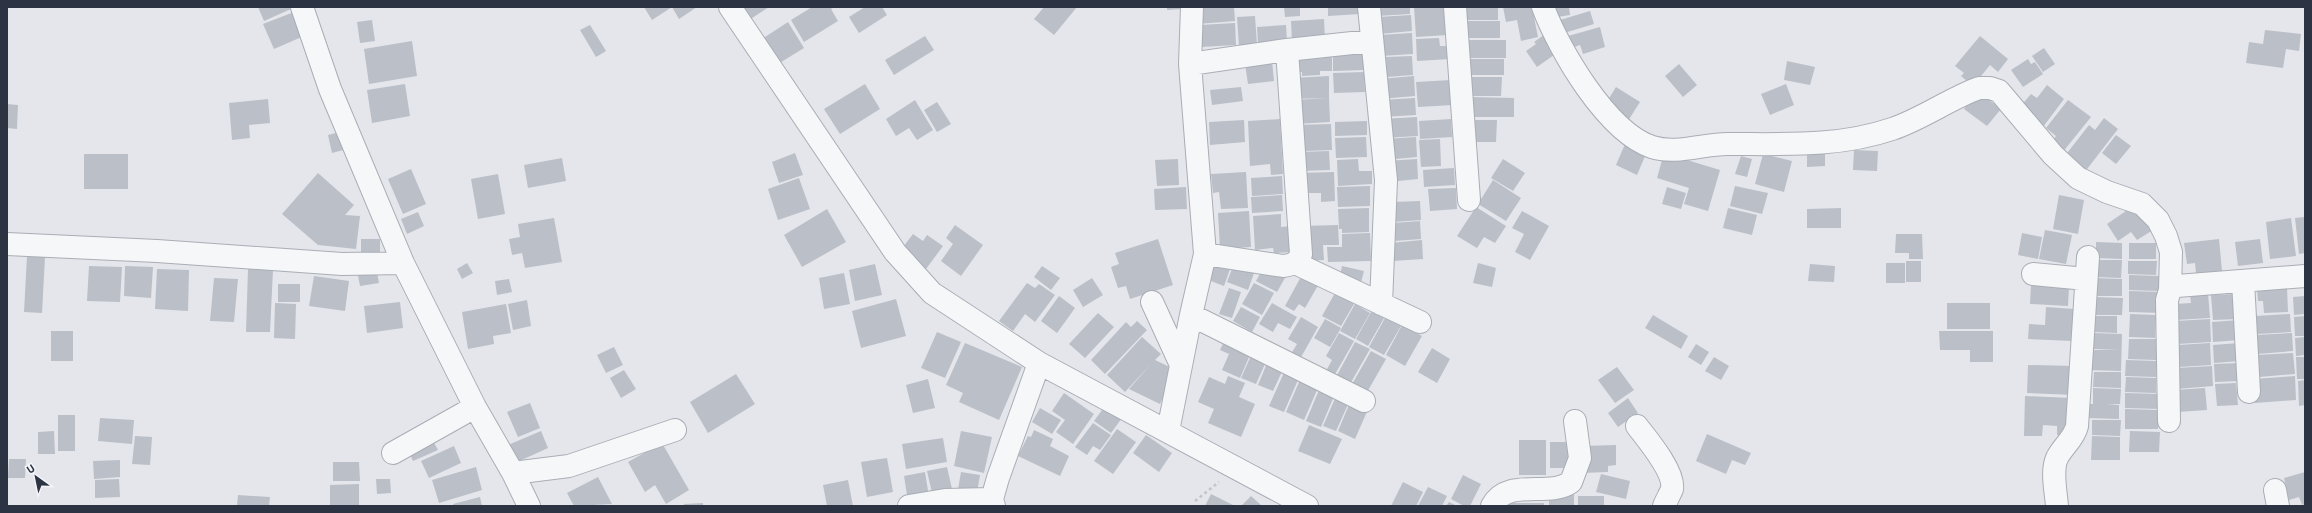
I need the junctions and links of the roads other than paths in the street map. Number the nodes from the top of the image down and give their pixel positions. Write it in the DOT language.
graph roads {
  1 [pos="302,7"];
  2 [pos="730,7"];
  3 [pos="1192,7"];
  4 [pos="1370,7"];
  5 [pos="1455,7"];
  6 [pos="1543,7"];
  7 [pos="1371,41"];
  8 [pos="1287,50"];
  9 [pos="1190,64"];
  10 [pos="1469,200"];
  11 [pos="7,244"];
  12 [pos="1206,254"];
  13 [pos="2088,257"];
  14 [pos="402,263"];
  15 [pos="1295,263"];
  16 [pos="2033,274"];
  17 [pos="2305,276"];
  18 [pos="2086,279"];
  19 [pos="2243,281"];
  20 [pos="2170,290"];
  21 [pos="1152,302"];
  22 [pos="1381,304"];
  23 [pos="1191,315"];
  24 [pos="1420,322"];
  25 [pos="1039,363"];
  26 [pos="1181,365"];
  27 [pos="2249,392"];
  28 [pos="1364,402"];
  29 [pos="475,406"];
  30 [pos="1575,421"];
  31 [pos="2169,421"];
  32 [pos="1637,426"];
  33 [pos="675,430"];
  34 [pos="1168,431"];
  35 [pos="393,453"];
  36 [pos="513,473"];
  37 [pos="993,502"];
  38 [pos="529,506"];
  39 [pos="909,506"];
  40 [pos="1307,506"];
  41 [pos="1492,506"];
  42 [pos="1664,506"];
  43 [pos="2057,506"];
  1 -- 14 [label="street"];
  2 -- 25 [label="street"];
  3 -- 9 [label="street"];
  4 -- 7 [label="street"];
  5 -- 10 [label="street"];
  6 -- 20 [label="street"];
  7 -- 8 [label="street"];
  7 -- 22 [label="street"];
  8 -- 9 [label="street"];
  8 -- 15 [label="street"];
  9 -- 12 [label="street"];
  11 -- 14 [label="street"];
  12 -- 15 [label="street"];
  12 -- 23 [label="street"];
  13 -- 18 [label="street"];
  14 -- 29 [label="street"];
  15 -- 22 [label="street"];
  16 -- 18 [label="street"];
  17 -- 19 [label="street"];
  18 -- 43 [label="street"];
  19 -- 20 [label="street"];
  19 -- 27 [label="street"];
  20 -- 31 [label="street"];
  21 -- 26 [label="street"];
  22 -- 24 [label="street"];
  23 -- 26 [label="street"];
  23 -- 28 [label="street"];
  25 -- 34 [label="street"];
  25 -- 37 [label="street"];
  26 -- 34 [label="street"];
  29 -- 35 [label="street"];
  29 -- 36 [label="street"];
  30 -- 41 [label="street"];
  32 -- 42 [label="street"];
  33 -- 36 [label="street"];
  34 -- 40 [label="street"];
  36 -- 38 [label="street"];
  37 -- 39 [label="street"];
}
